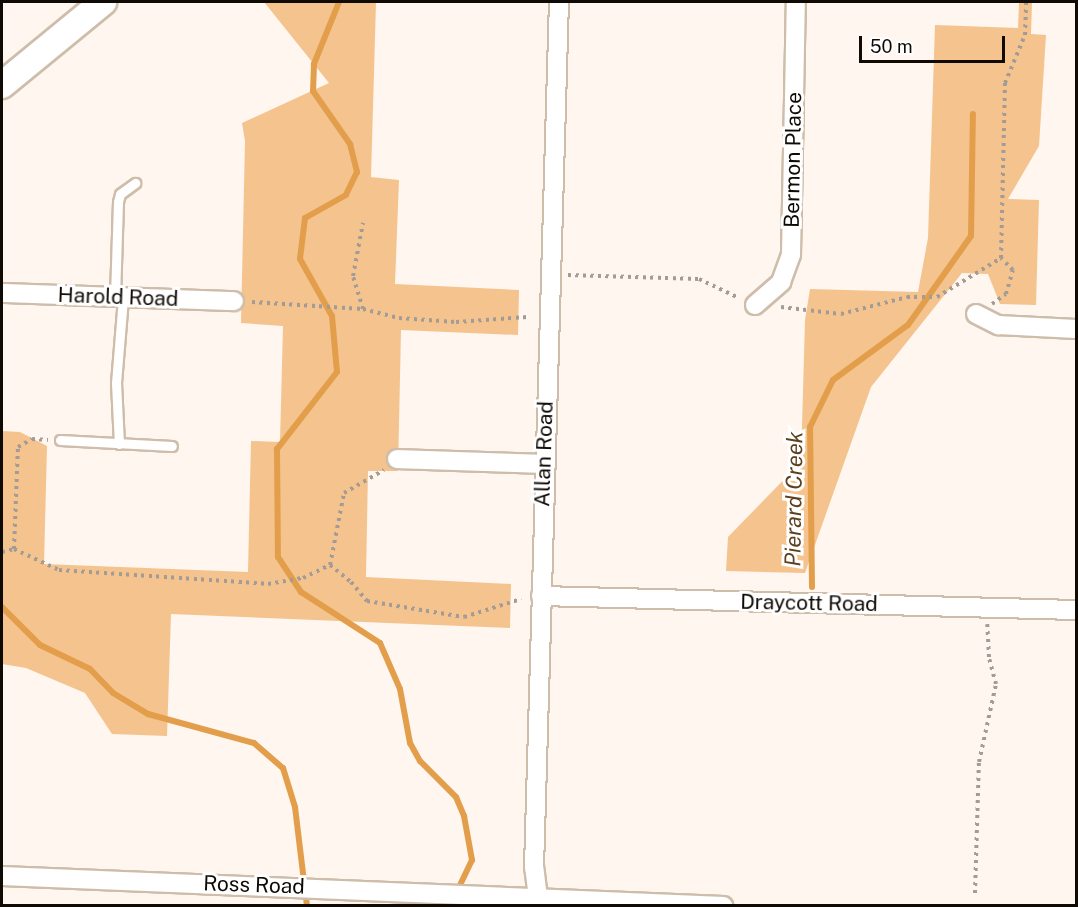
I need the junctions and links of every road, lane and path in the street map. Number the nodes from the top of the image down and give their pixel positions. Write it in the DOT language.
graph roads {
  1 [pos="103,2"];
  2 [pos="559,2"];
  3 [pos="796,2"];
  4 [pos="1026,2"];
  5 [pos="2,85"];
  6 [pos="135,183"];
  7 [pos="363,223"];
  8 [pos="1002,258"];
  9 [pos="552,274"];
  10 [pos="2,293"];
  11 [pos="119,297"];
  12 [pos="234,300"];
  13 [pos="755,305"];
  14 [pos="363,309"];
  15 [pos="976,314"];
  16 [pos="528,317"];
  17 [pos="1077,329"];
  18 [pos="60,440"];
  19 [pos="119,444"];
  20 [pos="172,446"];
  21 [pos="397,459"];
  22 [pos="544,464"];
  23 [pos="14,549"];
  24 [pos="2,552"];
  25 [pos="330,565"];
  26 [pos="541,596"];
  27 [pos="521,599"];
  28 [pos="986,608"];
  29 [pos="1077,610"];
  30 [pos="2,876"];
  31 [pos="975,893"];
  32 [pos="538,902"];
  33 [pos="723,906"];
  1 -- 5 [label="street"];
  2 -- 9 [label="street, Allan Road"];
  3 -- 13 [label="street, Bermon Place"];
  4 -- 8 [label="path"];
  6 -- 11 [label="lane"];
  7 -- 14 [label="path"];
  8 -- 13 [label="path"];
  8 -- 15 [label="path"];
  9 -- 13 [label="path"];
  9 -- 22 [label="street, Allan Road"];
  10 -- 11 [label="street, Harold Road"];
  11 -- 12 [label="street, Harold Road"];
  11 -- 19 [label="lane"];
  12 -- 14 [label="path"];
  14 -- 16 [label="path"];
  15 -- 17 [label="street"];
  18 -- 19 [label="lane"];
  18 -- 23 [label="path"];
  19 -- 20 [label="lane"];
  21 -- 22 [label="street"];
  21 -- 25 [label="path"];
  22 -- 26 [label="street, Allan Road"];
  23 -- 24 [label="path"];
  23 -- 25 [label="path"];
  25 -- 27 [label="path"];
  26 -- 28 [label="street, Draycott Road"];
  26 -- 32 [label="street, Allan Road"];
  28 -- 29 [label="street, Draycott Road"];
  28 -- 31 [label="path"];
  30 -- 32 [label="street, Ross Road"];
  32 -- 33 [label="street, Ross Road"];
}
